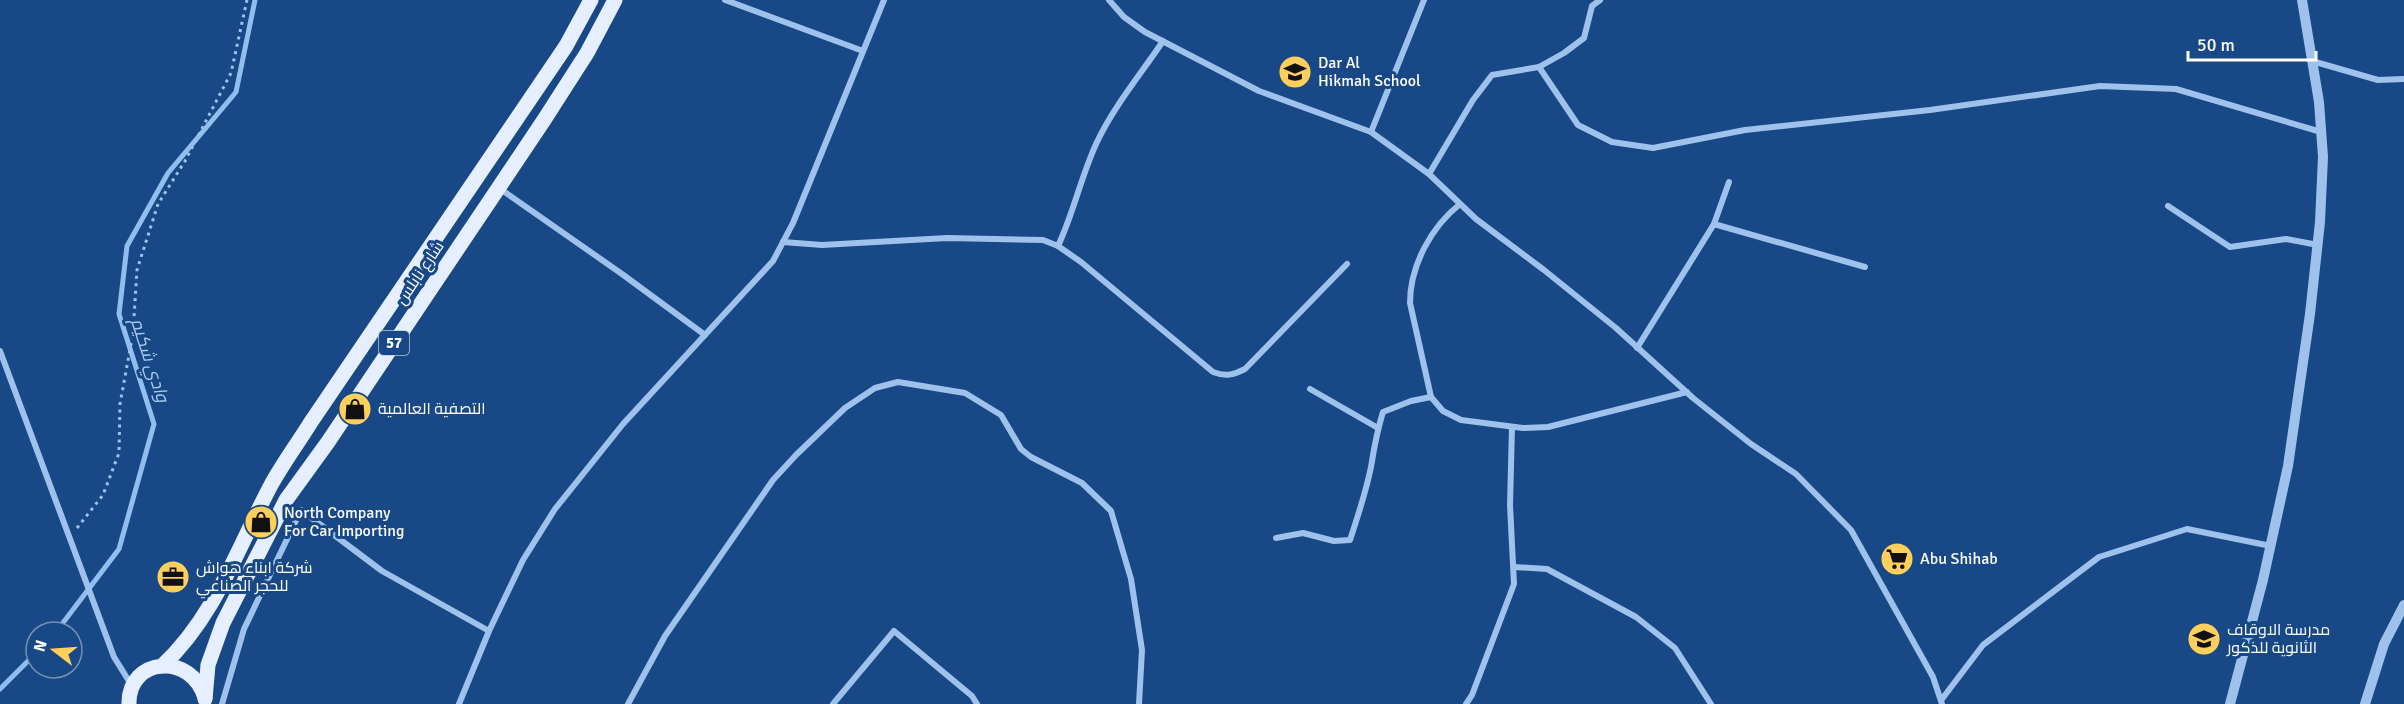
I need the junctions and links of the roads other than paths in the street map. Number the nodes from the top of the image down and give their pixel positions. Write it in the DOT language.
graph roads {
  1 [pos="591,0"];
  2 [pos="615,0"];
  3 [pos="725,0"];
  4 [pos="884,0"];
  5 [pos="1109,0"];
  6 [pos="1424,0"];
  7 [pos="1600,0"];
  8 [pos="2302,0"];
  9 [pos="1163,41"];
  10 [pos="863,51"];
  11 [pos="2312,61"];
  12 [pos="1539,67"];
  13 [pos="2404,79"];
  14 [pos="1371,132"];
  15 [pos="2321,132"];
  16 [pos="1429,174"];
  17 [pos="1729,182"];
  18 [pos="499,188"];
  19 [pos="1460,204"];
  20 [pos="2168,206"];
  21 [pos="1714,224"];
  22 [pos="783,242"];
  23 [pos="2318,245"];
  24 [pos="1058,246"];
  25 [pos="1347,264"];
  26 [pos="1865,267"];
  27 [pos="705,335"];
  28 [pos="1637,348"];
  29 [pos="0,351"];
  30 [pos="1310,389"];
  31 [pos="1687,392"];
  32 [pos="1431,397"];
  33 [pos="1512,427"];
  34 [pos="1378,428"];
  35 [pos="1276,538"];
  36 [pos="2271,546"];
  37 [pos="1514,567"];
  38 [pos="2404,605"];
  39 [pos="489,631"];
  40 [pos="162,666"];
  41 [pos="132,686"];
  42 [pos="1942,701"];
  43 [pos="205,702"];
  44 [pos="129,704"];
  45 [pos="222,704"];
  46 [pos="459,704"];
  47 [pos="628,704"];
  48 [pos="833,704"];
  49 [pos="976,704"];
  50 [pos="1139,704"];
  51 [pos="1466,704"];
  52 [pos="1711,704"];
  53 [pos="2230,704"];
  54 [pos="2366,704"];
  1 -- 40 [label="main road, شارع نابلس / 57"];
  2 -- 18 [label="main road, شارع نابلس / 57"];
  3 -- 10 [label="street"];
  4 -- 10 [label="street"];
  5 -- 9 [label="street"];
  6 -- 14 [label="street"];
  7 -- 12 [label="street"];
  8 -- 11 [label="street"];
  9 -- 14 [label="street"];
  9 -- 24 [label="street"];
  10 -- 22 [label="street"];
  11 -- 13 [label="street"];
  11 -- 15 [label="street"];
  12 -- 15 [label="street"];
  12 -- 16 [label="street"];
  14 -- 16 [label="street"];
  15 -- 23 [label="street"];
  16 -- 19 [label="street"];
  17 -- 21 [label="street"];
  18 -- 27 [label="street"];
  18 -- 43 [label="main road, شارع نابلس / 57"];
  19 -- 28 [label="street"];
  19 -- 32 [label="street"];
  20 -- 23 [label="street"];
  21 -- 26 [label="street"];
  21 -- 28 [label="street"];
  22 -- 24 [label="street"];
  22 -- 27 [label="street"];
  23 -- 36 [label="street"];
  24 -- 25 [label="street"];
  27 -- 39 [label="street"];
  28 -- 31 [label="street"];
  29 -- 41 [label="street"];
  30 -- 34 [label="street"];
  31 -- 33 [label="street"];
  31 -- 42 [label="street"];
  32 -- 33 [label="street"];
  32 -- 34 [label="street"];
  33 -- 37 [label="street"];
  34 -- 35 [label="street"];
  36 -- 42 [label="street"];
  36 -- 53 [label="street"];
  37 -- 51 [label="street"];
  37 -- 52 [label="street"];
  38 -- 54 [label="street"];
  39 -- 45 [label="street"];
  39 -- 46 [label="street"];
  40 -- 41 [label="main road, شارع نابلس"];
  40 -- 43 [label="main road"];
  41 -- 44 [label="main road"];
  47 -- 50 [label="street"];
  48 -- 49 [label="street"];
}
